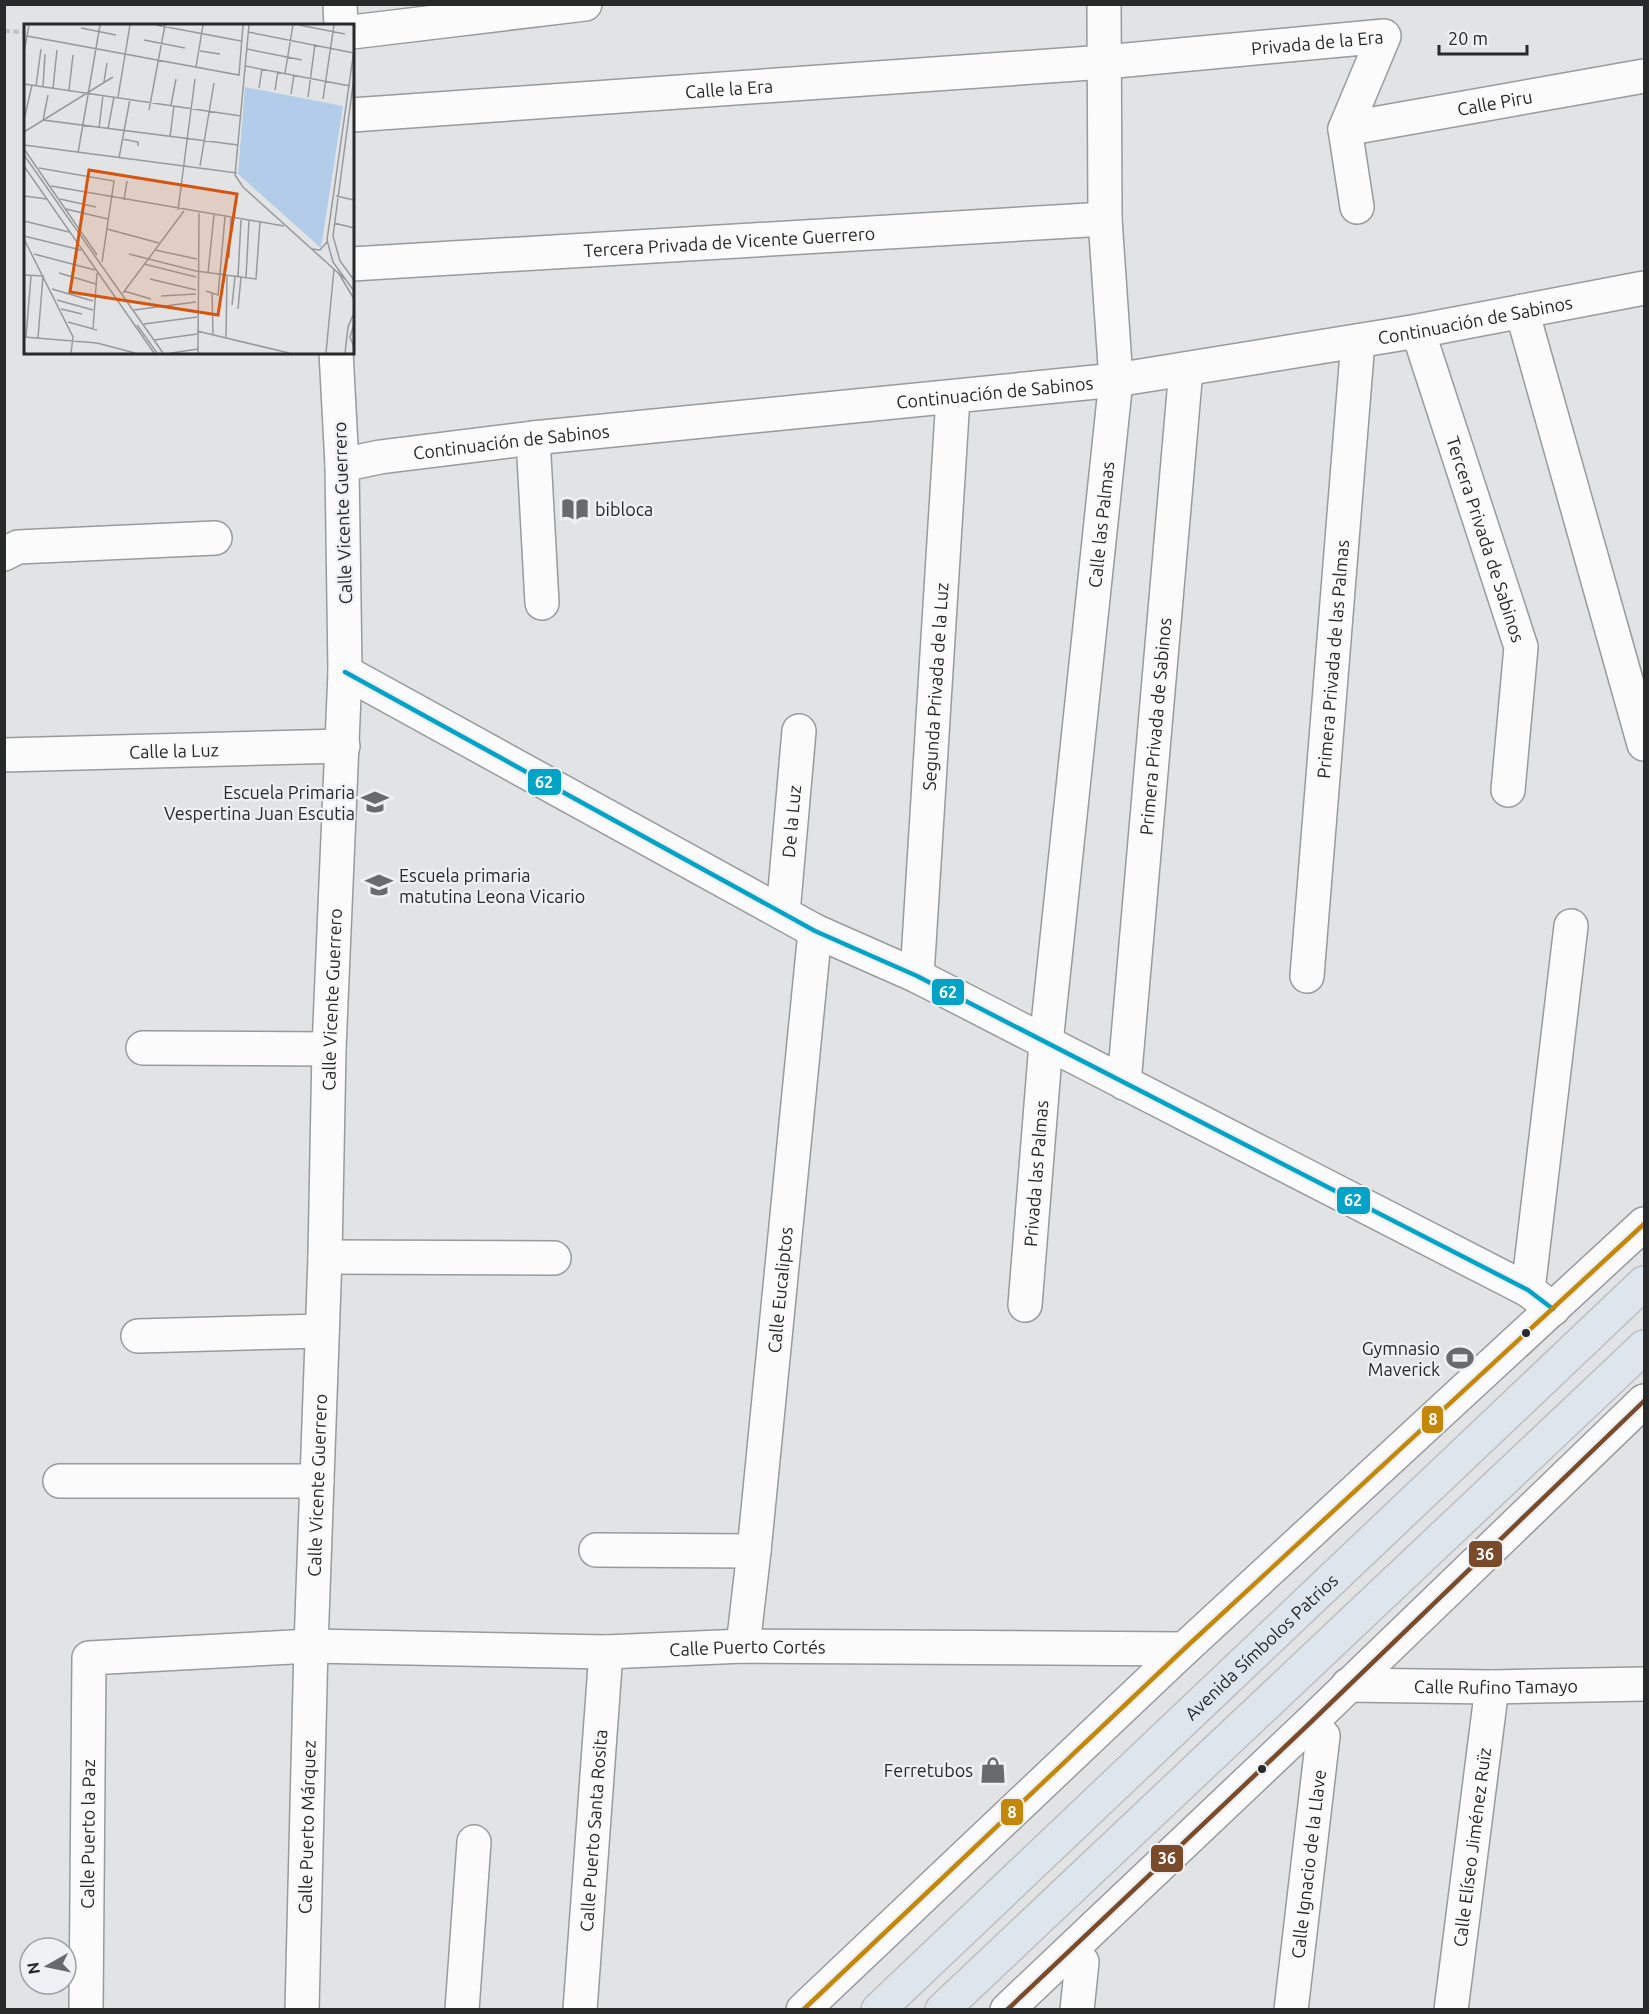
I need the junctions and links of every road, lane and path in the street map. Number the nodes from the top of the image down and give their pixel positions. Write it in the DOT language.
graph roads {
  1 [pos="340,4"];
  2 [pos="585,4"];
  3 [pos="1104,4"];
  4 [pos="340,24"];
  5 [pos="4,31"];
  6 [pos="24,32"];
  7 [pos="354,32"];
  8 [pos="1105,62"];
  9 [pos="1644,76"];
  10 [pos="354,115"];
  11 [pos="1345,129"];
  12 [pos="1357,207"];
  13 [pos="1105,219"];
  14 [pos="354,264"];
  15 [pos="1644,288"];
  16 [pos="1522,311"];
  17 [pos="1418,331"];
  18 [pos="1358,341"];
  19 [pos="336,354"];
  20 [pos="1186,369"];
  21 [pos="1116,380"];
  22 [pos="952,397"];
  23 [pos="533,438"];
  24 [pos="342,465"];
  25 [pos="215,538"];
  26 [pos="4,554"];
  27 [pos="542,603"];
  28 [pos="345,672"];
  29 [pos="799,731"];
  30 [pos="1644,744"];
  31 [pos="343,746"];
  32 [pos="4,755"];
  33 [pos="1508,790"];
  34 [pos="783,913"];
  35 [pos="1572,926"];
  36 [pos="815,931"];
  37 [pos="917,976"];
  38 [pos="1307,976"];
  39 [pos="1046,1043"];
  40 [pos="143,1048"];
  41 [pos="329,1049"];
  42 [pos="1124,1083"];
  43 [pos="1644,1224"];
  44 [pos="325,1257"];
  45 [pos="554,1258"];
  46 [pos="1644,1283"];
  47 [pos="1540,1299"];
  48 [pos="1025,1305"];
  49 [pos="322,1331"];
  50 [pos="138,1336"];
  51 [pos="1644,1347"];
  52 [pos="1644,1401"];
  53 [pos="60,1481"];
  54 [pos="317,1481"];
  55 [pos="596,1550"];
  56 [pos="754,1551"];
  57 [pos="311,1646"];
  58 [pos="743,1646"];
  59 [pos="1184,1649"];
  60 [pos="606,1652"];
  61 [pos="89,1658"];
  62 [pos="1348,1684"];
  63 [pos="1644,1684"];
  64 [pos="1492,1687"];
  65 [pos="1311,1722"];
  66 [pos="474,1842"];
  67 [pos="1071,1950"];
  68 [pos="86,2010"];
  69 [pos="302,2010"];
  70 [pos="462,2010"];
  71 [pos="580,2010"];
  72 [pos="803,2010"];
  73 [pos="878,2010"];
  74 [pos="942,2010"];
  75 [pos="1007,2010"];
  76 [pos="1077,2010"];
  77 [pos="1291,2010"];
  78 [pos="1451,2010"];
  1 -- 4 [label="street"];
  2 -- 7 [label="street"];
  3 -- 8 [label="street, Calle las Palmas"];
  5 -- 6 [label="path"];
  8 -- 10 [label="street, Calle la Era"];
  8 -- 11 [label="street, Privada de la Era"];
  8 -- 13 [label="street, Calle las Palmas"];
  9 -- 11 [label="street, Calle Piru"];
  11 -- 12 [label="street"];
  13 -- 14 [label="street, Tercera Privada de Vicente Guerrero"];
  13 -- 21 [label="street, Calle las Palmas"];
  15 -- 16 [label="street, Continuación de Sabinos"];
  16 -- 17 [label="street, Continuación de Sabinos"];
  16 -- 30 [label="street"];
  17 -- 18 [label="street, Continuación de Sabinos"];
  17 -- 33 [label="street, Tercera Privada de Sabinos"];
  18 -- 20 [label="street, Continuación de Sabinos"];
  18 -- 38 [label="street, Primera Privada de las Palmas"];
  19 -- 24 [label="street, Calle Vicente Guerrero"];
  20 -- 21 [label="street, Continuación de Sabinos"];
  20 -- 42 [label="street, Primera Privada de Sabinos"];
  21 -- 22 [label="street, Continuación de Sabinos"];
  21 -- 39 [label="street, Calle las Palmas"];
  22 -- 23 [label="street, Continuación de Sabinos"];
  22 -- 37 [label="street, Segunda Privada de la Luz"];
  23 -- 24 [label="street, Continuación de Sabinos"];
  23 -- 27 [label="street"];
  24 -- 28 [label="street, Calle Vicente Guerrero"];
  25 -- 26 [label="street"];
  28 -- 31 [label="street, Calle Vicente Guerrero"];
  28 -- 34 [label="street"];
  29 -- 34 [label="street, De la Luz"];
  31 -- 32 [label="street, Calle la Luz"];
  31 -- 41 [label="street, Calle Vicente Guerrero"];
  34 -- 36 [label="street"];
  35 -- 47 [label="street"];
  36 -- 37 [label="street"];
  36 -- 56 [label="street, Calle Eucaliptos"];
  37 -- 39 [label="street"];
  39 -- 42 [label="street"];
  39 -- 48 [label="street, Privada las Palmas"];
  40 -- 41 [label="street"];
  41 -- 44 [label="street, Calle Vicente Guerrero"];
  42 -- 47 [label="street"];
  43 -- 47 [label="street"];
  44 -- 45 [label="street"];
  44 -- 49 [label="street, Calle Vicente Guerrero"];
  46 -- 73 [label="main road, Avenida Símbolos Patrios"];
  47 -- 59 [label="street"];
  49 -- 50 [label="street"];
  49 -- 54 [label="street, Calle Vicente Guerrero"];
  51 -- 74 [label="main road"];
  52 -- 62 [label="street"];
  53 -- 54 [label="street"];
  54 -- 57 [label="street, Calle Vicente Guerrero"];
  55 -- 56 [label="street"];
  56 -- 58 [label="street, Calle Eucaliptos"];
  57 -- 60 [label="street, Calle Puerto Cortés"];
  57 -- 61 [label="street, Calle Puerto Cortés"];
  57 -- 69 [label="street, Calle Puerto Márquez"];
  58 -- 59 [label="street, Calle Puerto Cortés"];
  58 -- 60 [label="street, Calle Puerto Cortés"];
  59 -- 72 [label="street"];
  60 -- 71 [label="street, Calle Puerto Santa Rosita"];
  61 -- 68 [label="street, Calle Puerto la Paz"];
  62 -- 64 [label="street, Calle Rufino Tamayo"];
  62 -- 65 [label="street"];
  63 -- 64 [label="street, Calle Rufino Tamayo"];
  64 -- 78 [label="street, Calle Elíseo Jiménez Ruïz"];
  65 -- 67 [label="street"];
  65 -- 77 [label="street, Calle Ignacio de la Llave"];
  66 -- 70 [label="street"];
  67 -- 75 [label="street"];
  67 -- 76 [label="street"];
}
